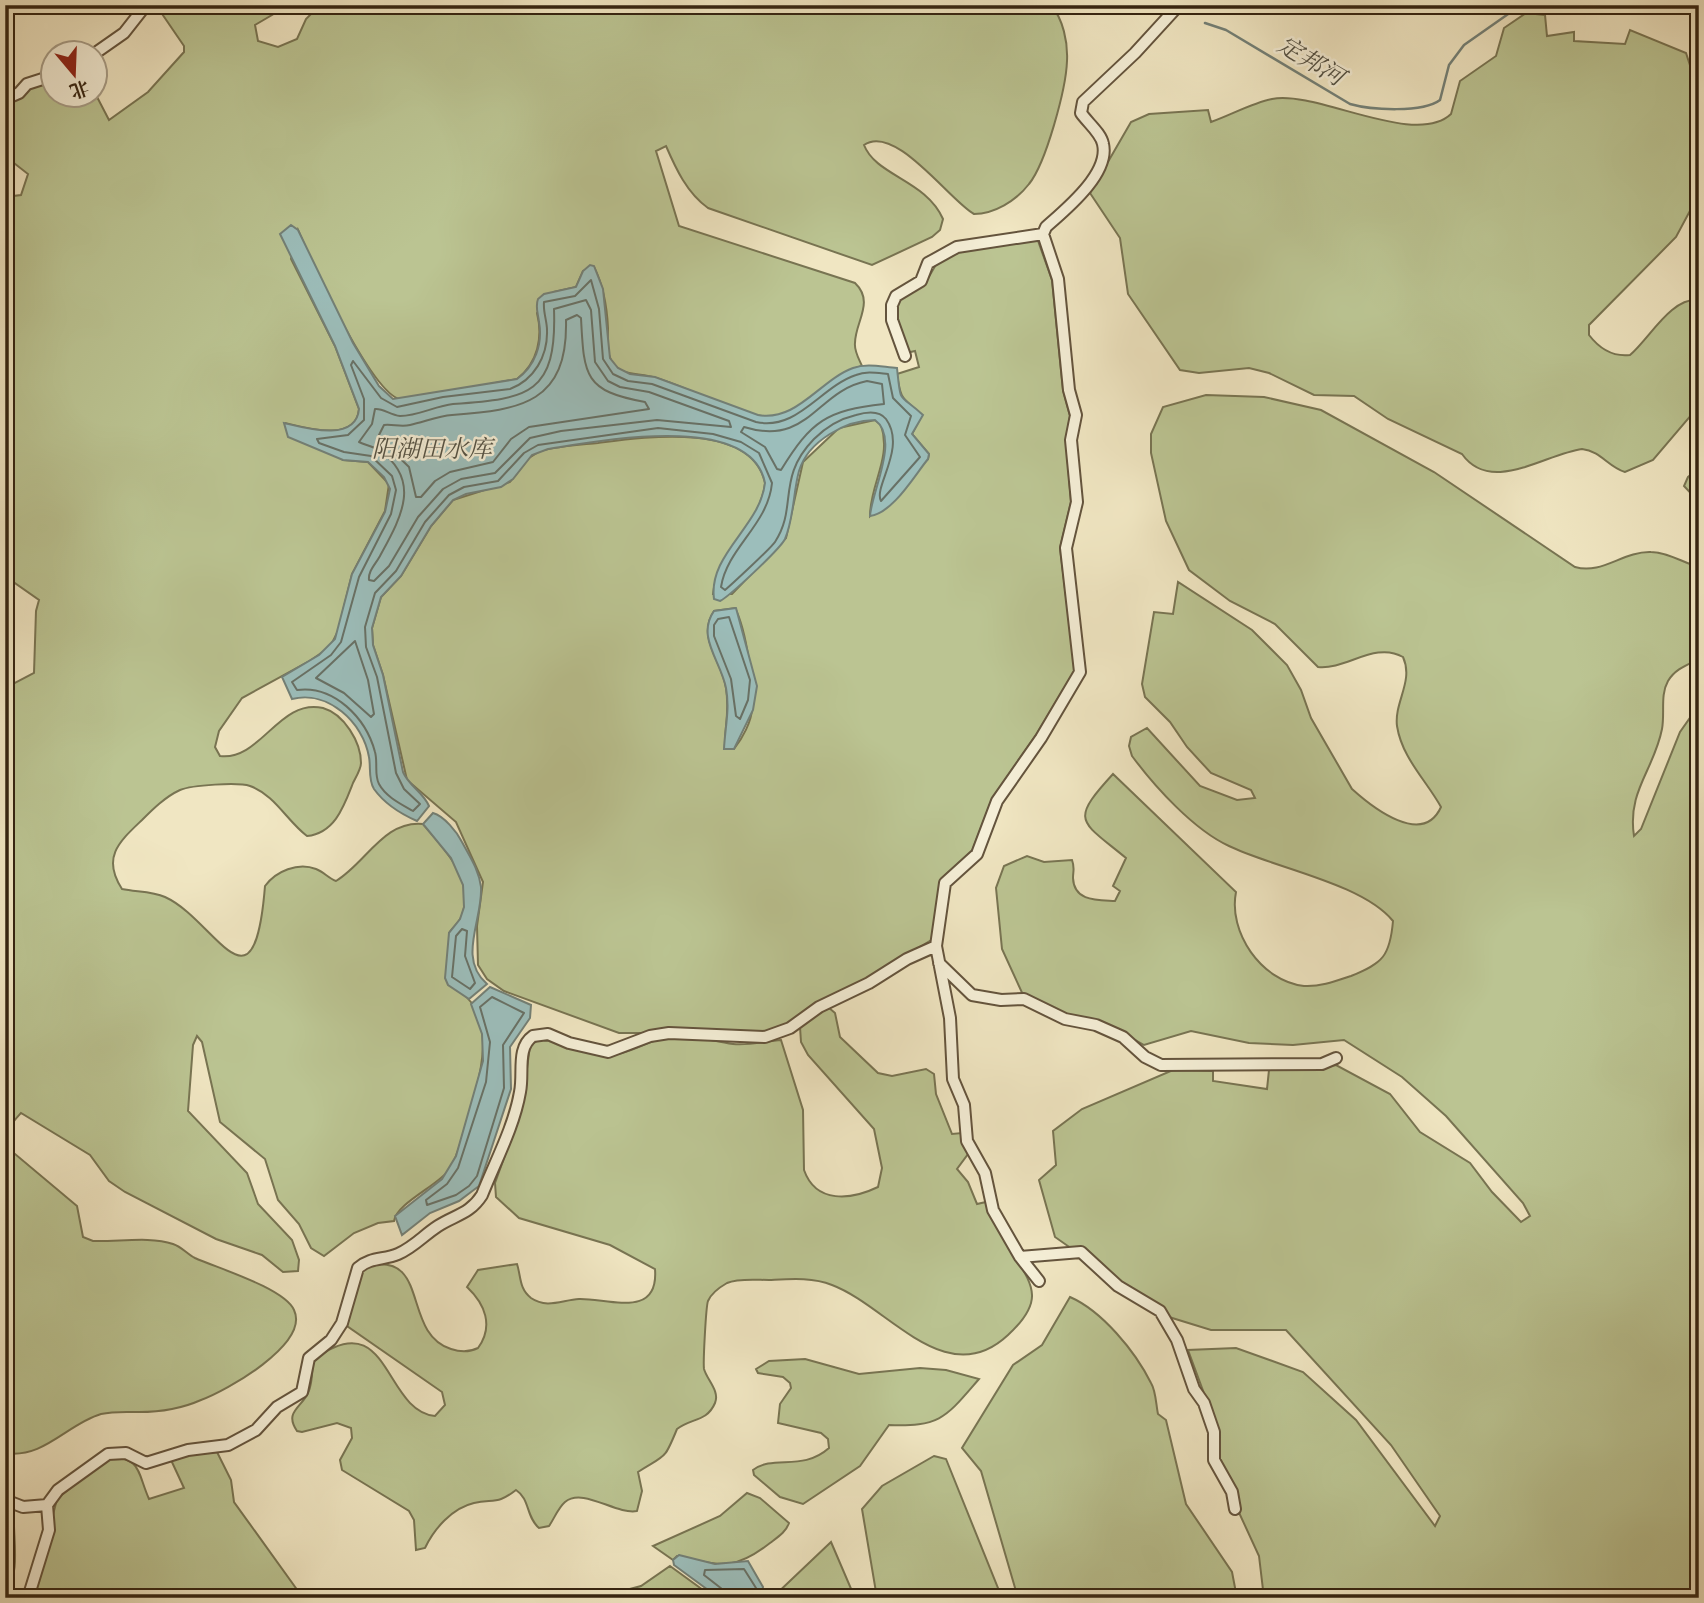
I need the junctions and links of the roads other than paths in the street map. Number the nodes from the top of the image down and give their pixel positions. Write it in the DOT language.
graph roads {
  1 [pos="146,5"];
  2 [pos="1179,5"];
  3 [pos="108,44"];
  4 [pos="38,80"];
  5 [pos="5,99"];
  6 [pos="1043,234"];
  7 [pos="905,356"];
  8 [pos="936,946"];
  9 [pos="938,961"];
  10 [pos="1336,1058"];
  11 [pos="1020,1257"];
  12 [pos="1039,1281"];
  13 [pos="5,1500"];
  14 [pos="47,1505"];
  15 [pos="1235,1509"];
  16 [pos="28,1598"];
  1 -- 3 [label="street"];
  2 -- 6 [label="street"];
  4 -- 5 [label="street"];
  6 -- 7 [label="street"];
  6 -- 8 [label="street"];
  8 -- 9 [label="street"];
  8 -- 14 [label="street"];
  9 -- 10 [label="street"];
  9 -- 11 [label="street"];
  11 -- 12 [label="street"];
  11 -- 15 [label="street"];
  13 -- 14 [label="street"];
  14 -- 16 [label="street"];
}
